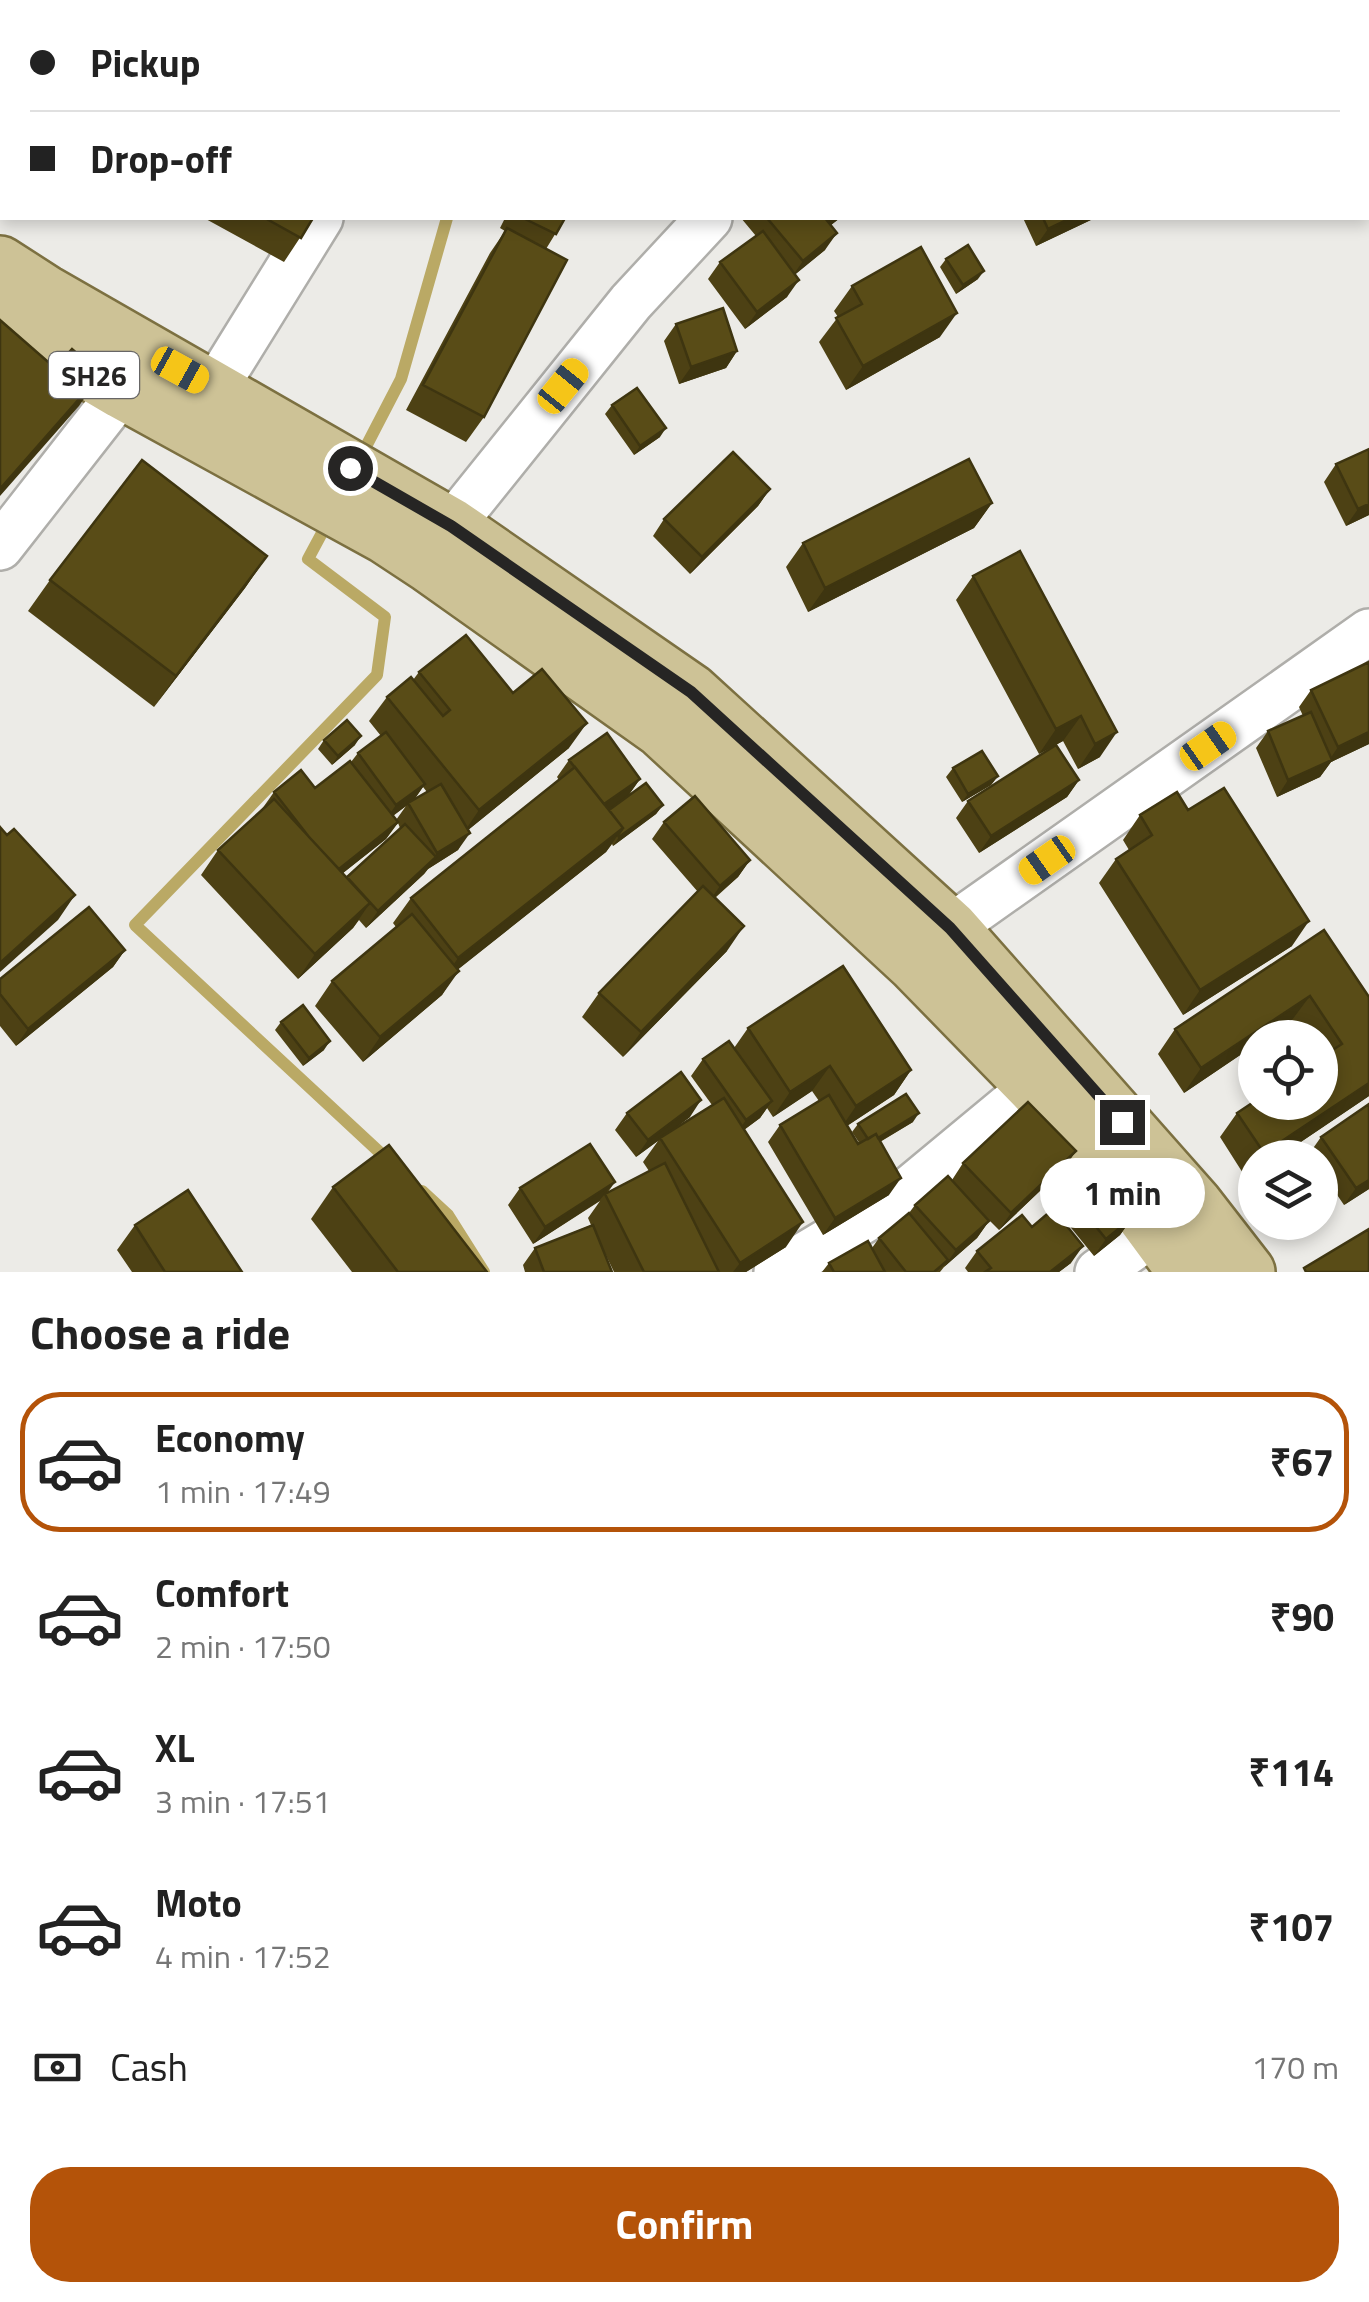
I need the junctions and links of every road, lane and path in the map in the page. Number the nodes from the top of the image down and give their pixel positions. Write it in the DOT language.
graph roads {
  1 [pos="319,220"];
  2 [pos="707,220"];
  3 [pos="0,264"];
  4 [pos="0,319"];
  5 [pos="122,391"];
  6 [pos="222,420"];
  7 [pos="421,533"];
  8 [pos="0,548"];
  9 [pos="1369,632"];
  10 [pos="950,928"];
  11 [pos="1034,1086"];
  12 [pos="1179,1236"];
  13 [pos="777,1272"];
  14 [pos="1098,1272"];
  15 [pos="1247,1272"];
  1 -- 6 [label="street"];
  2 -- 7 [label="street"];
  3 -- 6 [label="main road, SH26"];
  4 -- 5 [label="main road, SH26"];
  5 -- 6 [label="main road, SH26"];
  5 -- 8 [label="street"];
  6 -- 7 [label="main road, SH26"];
  7 -- 10 [label="main road, SH26"];
  7 -- 11 [label="main road, SH26"];
  9 -- 10 [label="street"];
  10 -- 12 [label="main road, SH26"];
  11 -- 12 [label="main road, SH26"];
  11 -- 13 [label="street"];
  12 -- 14 [label="street"];
  12 -- 15 [label="main road, SH26"];
}
